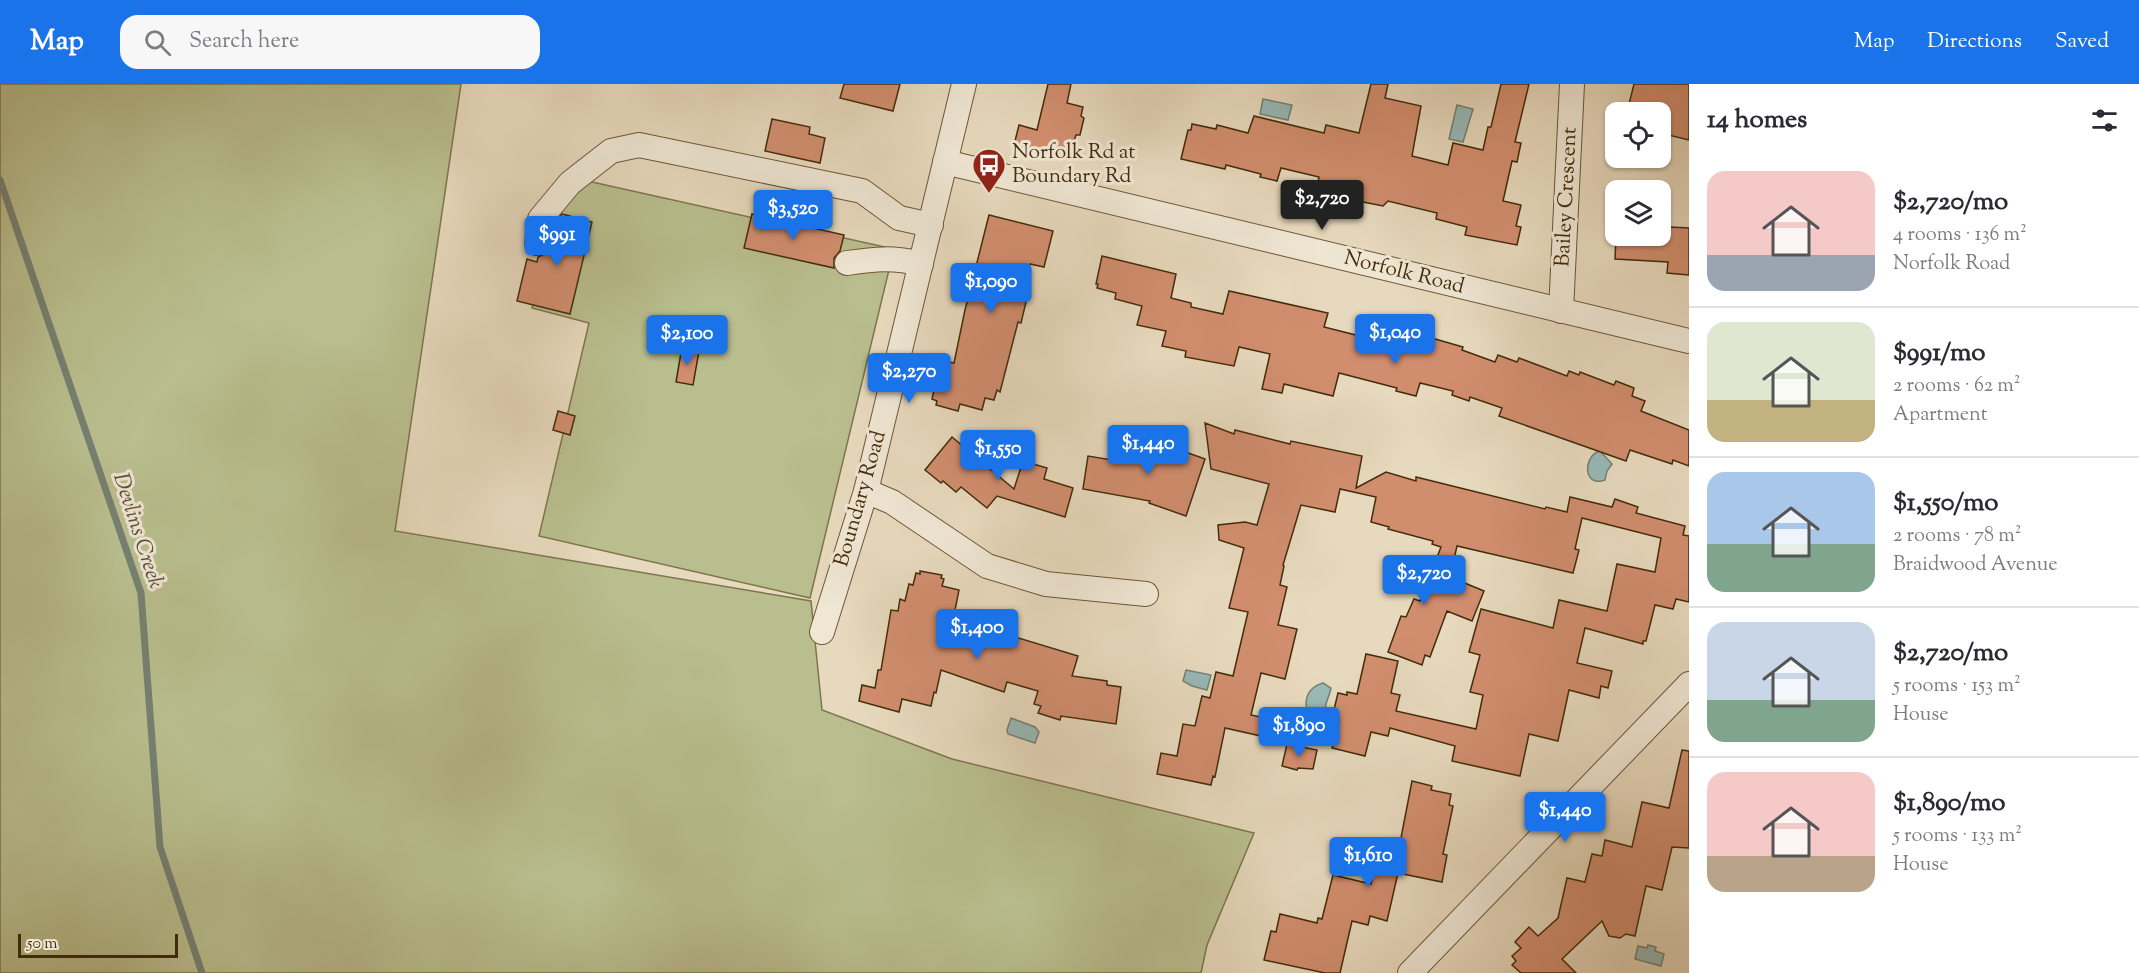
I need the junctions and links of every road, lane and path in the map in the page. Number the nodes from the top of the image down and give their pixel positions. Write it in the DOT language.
graph roads {
  1 [pos="964,84"];
  2 [pos="1572,84"];
  3 [pos="945,162"];
  4 [pos="931,225"];
  5 [pos="537,243"];
  6 [pos="846,263"];
  7 [pos="921,264"];
  8 [pos="1561,310"];
  9 [pos="1689,341"];
  10 [pos="866,491"];
  11 [pos="1146,594"];
  12 [pos="822,632"];
  13 [pos="1689,684"];
  14 [pos="1410,973"];
  1 -- 3 [label="street, Boundary Road"];
  2 -- 8 [label="street, Bailey Crescent"];
  3 -- 4 [label="street, Boundary Road"];
  3 -- 8 [label="street, Norfolk Road"];
  4 -- 5 [label="street"];
  4 -- 7 [label="street, Boundary Road"];
  6 -- 7 [label="street"];
  7 -- 10 [label="street, Boundary Road"];
  8 -- 9 [label="street, Norfolk Road"];
  10 -- 11 [label="street"];
  10 -- 12 [label="street, Boundary Road"];
  13 -- 14 [label="street"];
}
